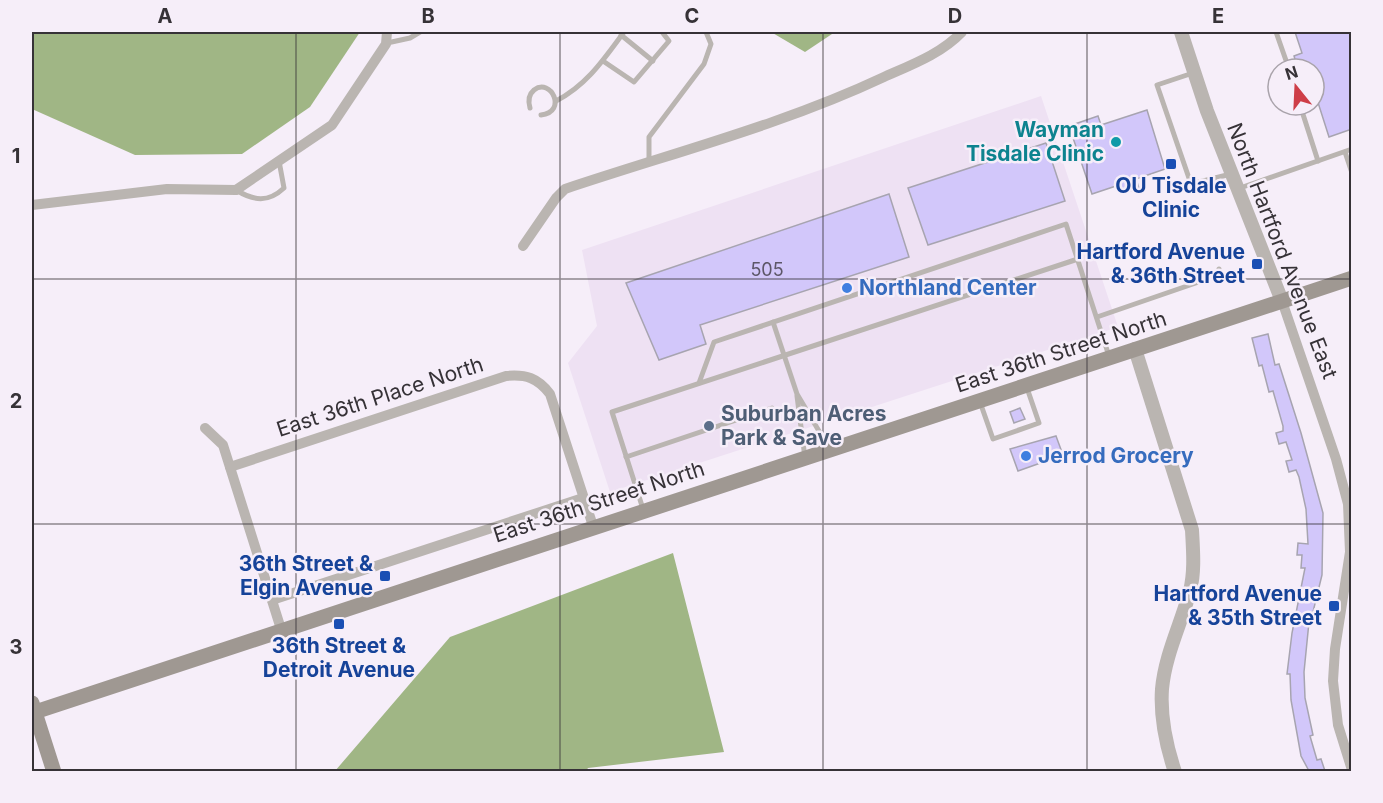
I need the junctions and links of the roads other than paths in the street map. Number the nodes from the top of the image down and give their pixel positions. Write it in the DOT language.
graph roads {
  1 [pos="387,32"];
  2 [pos="420,32"];
  3 [pos="662,32"];
  4 [pos="706,32"];
  5 [pos="962,32"];
  6 [pos="1181,32"];
  7 [pos="1276,32"];
  8 [pos="623,33"];
  9 [pos="386,44"];
  10 [pos="1284,57"];
  11 [pos="603,61"];
  12 [pos="653,61"];
  13 [pos="1193,73"];
  14 [pos="556,101"];
  15 [pos="530,108"];
  16 [pos="541,115"];
  17 [pos="1304,117"];
  18 [pos="1352,149"];
  19 [pos="1345,152"];
  20 [pos="279,161"];
  21 [pos="649,161"];
  22 [pos="1318,161"];
  23 [pos="1352,173"];
  24 [pos="1231,174"];
  25 [pos="1237,189"];
  26 [pos="236,190"];
  27 [pos="32,205"];
  28 [pos="523,246"];
  29 [pos="1078,260"];
  30 [pos="1219,269"];
  31 [pos="1352,278"];
  32 [pos="1282,301"];
  33 [pos="1097,317"];
  34 [pos="773,322"];
  35 [pos="1135,350"];
  36 [pos="784,356"];
  37 [pos="1110,358"];
  38 [pos="699,383"];
  39 [pos="1026,385"];
  40 [pos="797,394"];
  41 [pos="980,400"];
  42 [pos="772,408"];
  43 [pos="205,428"];
  44 [pos="830,449"];
  45 [pos="626,457"];
  46 [pos="805,458"];
  47 [pos="230,467"];
  48 [pos="583,498"];
  49 [pos="644,510"];
  50 [pos="593,526"];
  51 [pos="1349,572"];
  52 [pos="272,600"];
  53 [pos="282,628"];
  54 [pos="32,709"];
  55 [pos="1347,738"];
  56 [pos="1352,770"];
  57 [pos="54,771"];
  58 [pos="1175,771"];
  1 -- 9 [label="street"];
  2 -- 9 [label="lane"];
  3 -- 12 [label="lane"];
  4 -- 21 [label="lane"];
  5 -- 21 [label="street"];
  6 -- 13 [label="street, North Hartford Avenue East"];
  7 -- 10 [label="lane"];
  8 -- 11 [label="lane"];
  8 -- 12 [label="lane"];
  9 -- 20 [label="street"];
  11 -- 12 [label="lane"];
  11 -- 14 [label="lane"];
  13 -- 24 [label="street, North Hartford Avenue East"];
  13 -- 24 [label="lane"];
  14 -- 15 [label="lane"];
  14 -- 16 [label="lane"];
  17 -- 22 [label="lane"];
  18 -- 19 [label="lane"];
  19 -- 22 [label="lane"];
  19 -- 23 [label="lane"];
  20 -- 26 [label="street"];
  20 -- 26 [label="lane"];
  21 -- 28 [label="street"];
  22 -- 25 [label="lane"];
  24 -- 25 [label="street, North Hartford Avenue East"];
  25 -- 32 [label="street, North Hartford Avenue East"];
  26 -- 27 [label="street"];
  29 -- 33 [label="lane"];
  29 -- 34 [label="lane"];
  29 -- 36 [label="lane"];
  30 -- 33 [label="lane"];
  31 -- 32 [label="main road, East 36th Street North"];
  32 -- 35 [label="main road, East 36th Street North"];
  32 -- 51 [label="street, North Hartford Avenue East"];
  33 -- 37 [label="lane"];
  34 -- 36 [label="lane"];
  34 -- 38 [label="lane"];
  35 -- 37 [label="main road, East 36th Street North"];
  35 -- 58 [label="street"];
  36 -- 38 [label="lane"];
  36 -- 40 [label="lane"];
  37 -- 39 [label="main road, East 36th Street North"];
  38 -- 45 [label="lane"];
  39 -- 41 [label="main road, East 36th Street North"];
  39 -- 41 [label="lane"];
  40 -- 44 [label="lane"];
  40 -- 46 [label="lane"];
  41 -- 44 [label="main road, East 36th Street North"];
  42 -- 45 [label="lane"];
  43 -- 47 [label="street"];
  44 -- 46 [label="main road, East 36th Street North"];
  45 -- 49 [label="lane"];
  46 -- 49 [label="main road, East 36th Street North"];
  47 -- 48 [label="street, East 36th Place North"];
  47 -- 52 [label="street"];
  48 -- 50 [label="street"];
  48 -- 52 [label="street, East 36th Street North"];
  49 -- 50 [label="main road, East 36th Street North"];
  50 -- 53 [label="main road, East 36th Street North"];
  51 -- 55 [label="street, North Hartford Avenue East"];
  52 -- 53 [label="street"];
  53 -- 54 [label="main road, East 36th Street North"];
  54 -- 57 [label="main road"];
  55 -- 56 [label="street, North Hartford Avenue East"];
}
